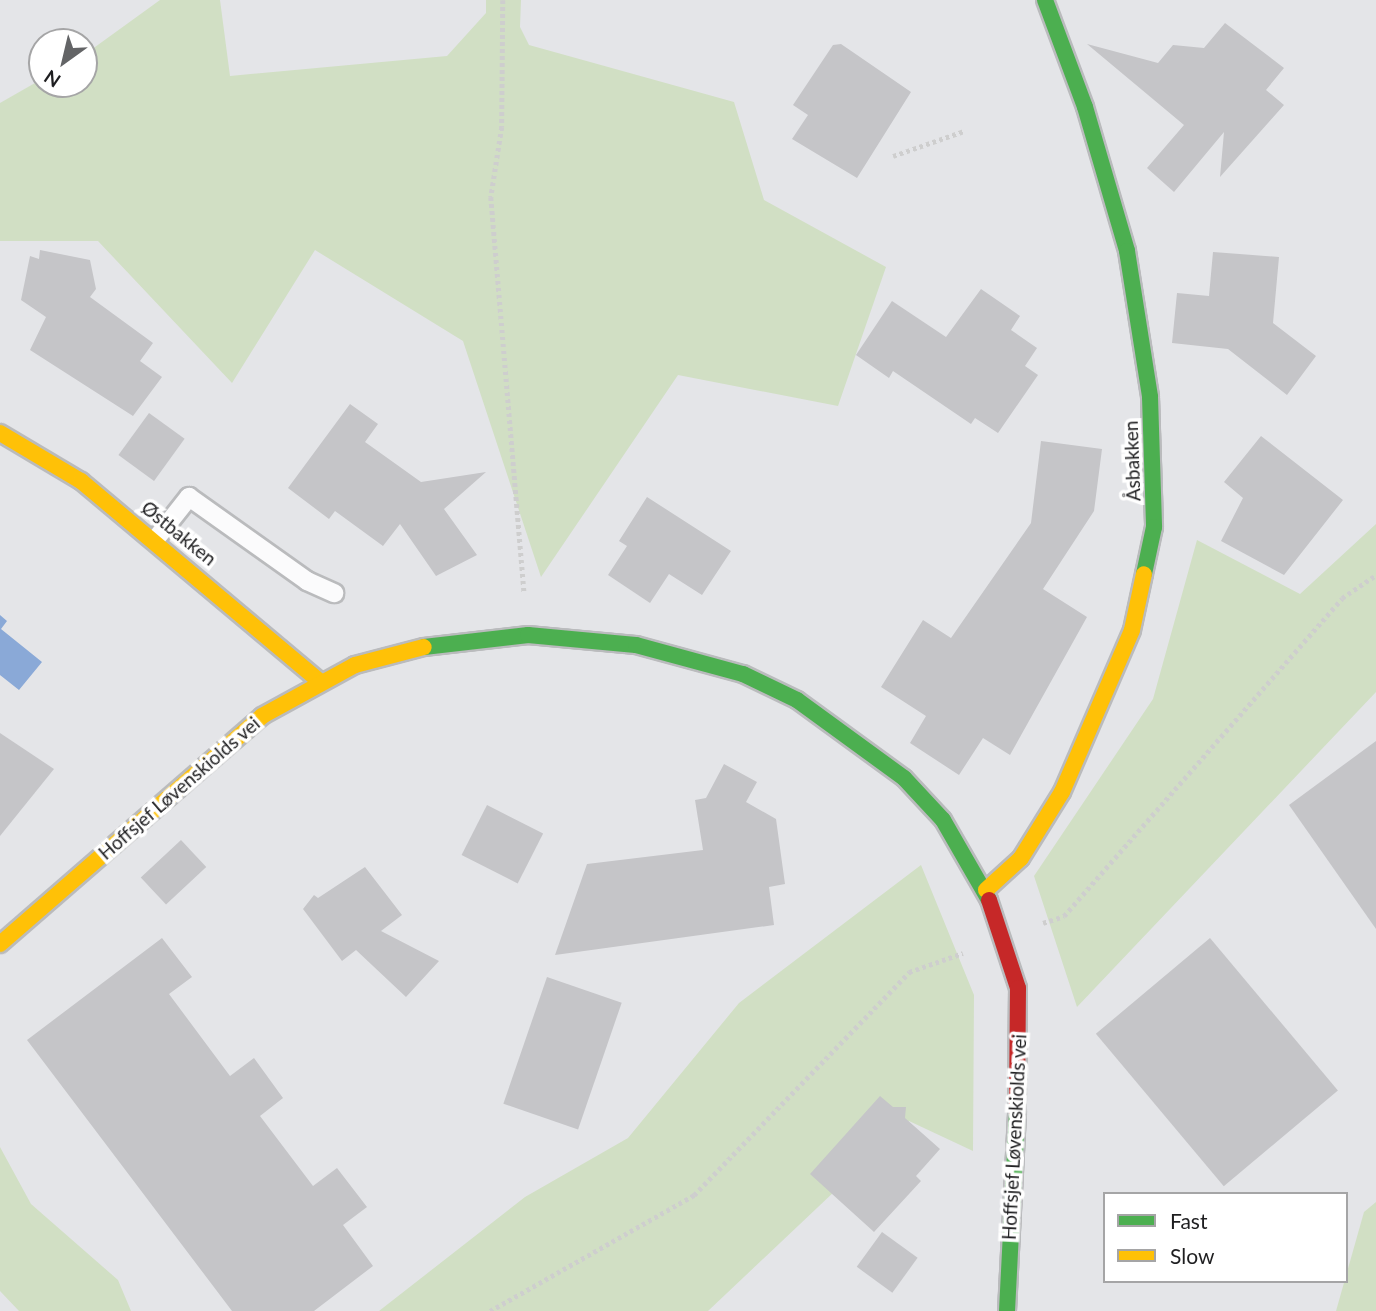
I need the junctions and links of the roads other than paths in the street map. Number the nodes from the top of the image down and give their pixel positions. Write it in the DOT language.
graph roads {
  1 [pos="1045,0"];
  2 [pos="0,433"];
  3 [pos="155,540"];
  4 [pos="334,593"];
  5 [pos="319,681"];
  6 [pos="986,890"];
  7 [pos="0,944"];
  8 [pos="1007,1311"];
  1 -- 6 [label="street, Åsbakken"];
  2 -- 3 [label="street, Østbakken"];
  3 -- 4 [label="lane"];
  3 -- 5 [label="street, Østbakken"];
  5 -- 6 [label="street, Hoffsjef Løvenskiolds vei"];
  5 -- 7 [label="street, Hoffsjef Løvenskiolds vei"];
  6 -- 8 [label="street, Hoffsjef Løvenskiolds vei"];
}
